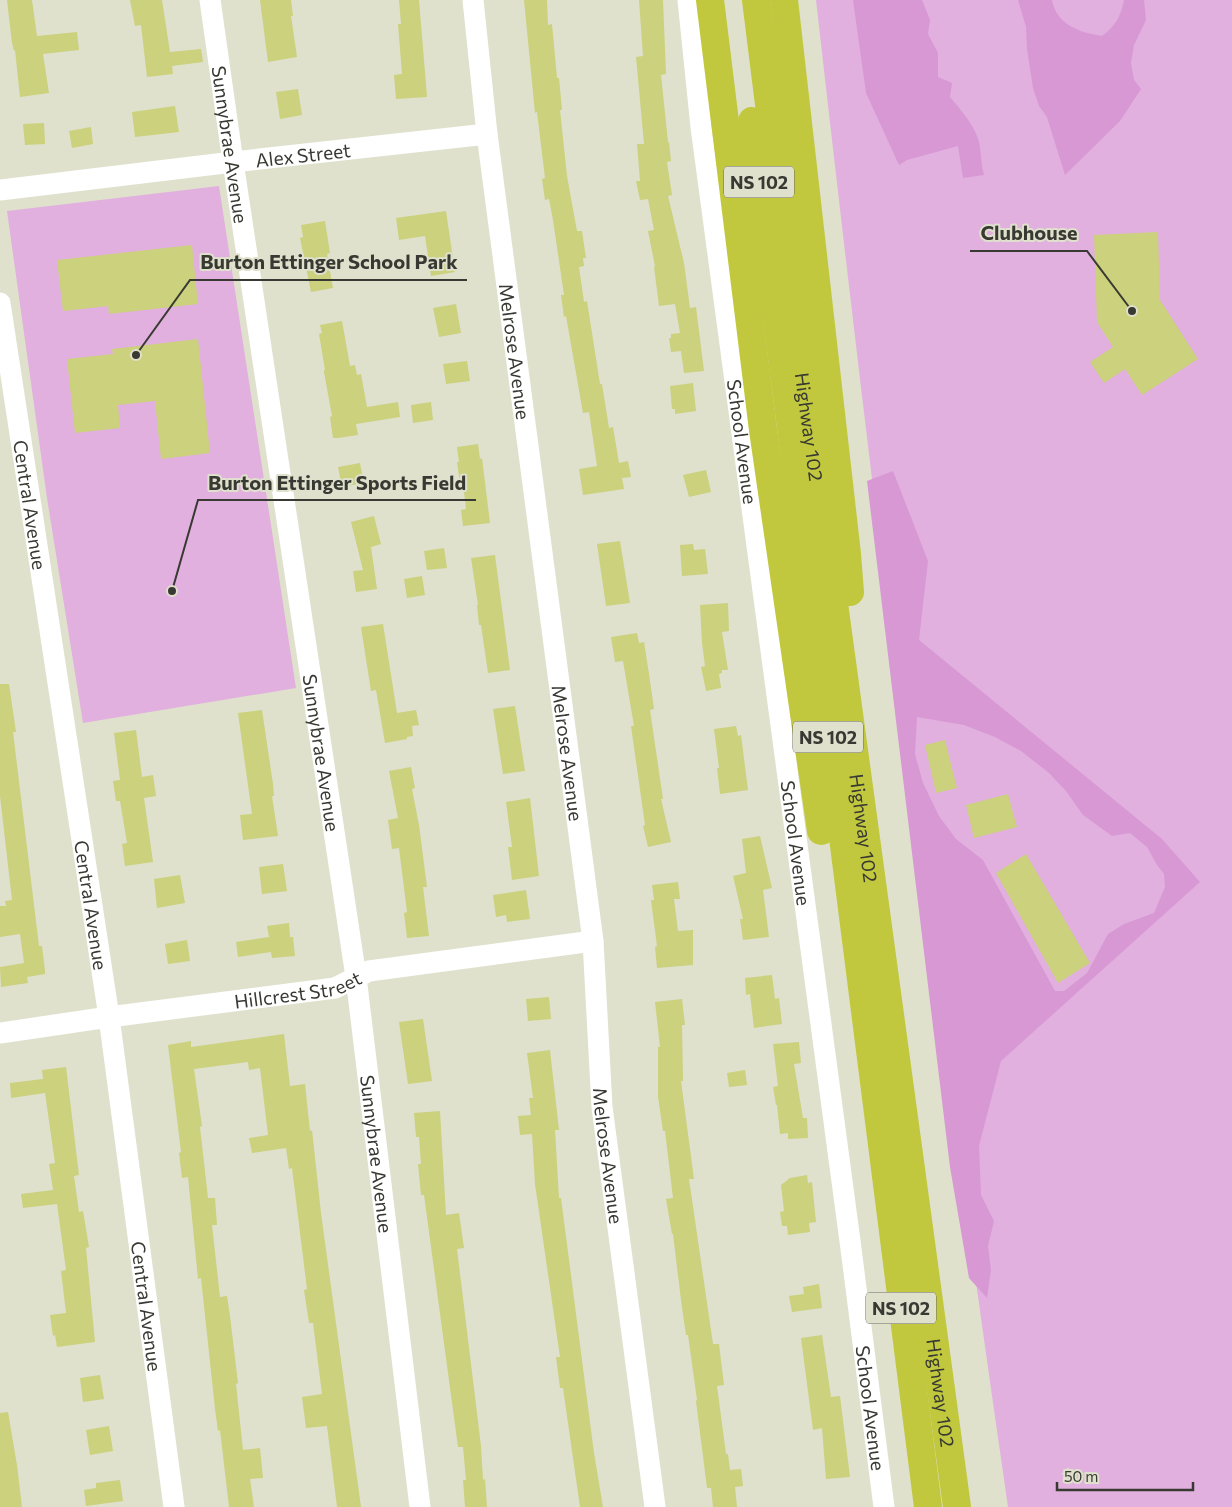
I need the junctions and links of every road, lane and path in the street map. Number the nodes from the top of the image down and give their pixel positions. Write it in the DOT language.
graph roads {
  1 [pos="210,0"];
  2 [pos="473,0"];
  3 [pos="688,0"];
  4 [pos="710,0"];
  5 [pos="738,0"];
  6 [pos="756,0"];
  7 [pos="784,0"];
  8 [pos="487,134"];
  9 [pos="233,162"];
  10 [pos="0,190"];
  11 [pos="0,303"];
  12 [pos="867,838"];
  13 [pos="593,941"];
  14 [pos="356,977"];
  15 [pos="109,1017"];
  16 [pos="0,1033"];
  17 [pos="875,1110"];
  18 [pos="174,1507"];
  19 [pos="420,1507"];
  20 [pos="655,1507"];
  21 [pos="884,1507"];
  22 [pos="928,1507"];
  23 [pos="957,1507"];
  1 -- 9 [label="street, Sunnybrae Avenue"];
  2 -- 8 [label="street, Melrose Avenue"];
  3 -- 21 [label="street, School Avenue"];
  4 -- 17 [label="highway"];
  5 -- 17 [label="highway, Highway 102 / NS 102"];
  6 -- 12 [label="highway, Highway 102 / NS 102"];
  7 -- 12 [label="highway"];
  8 -- 9 [label="street, Alex Street"];
  8 -- 13 [label="street, Melrose Avenue"];
  9 -- 10 [label="street, Alex Street"];
  9 -- 14 [label="street, Sunnybrae Avenue"];
  11 -- 15 [label="street, Central Avenue"];
  12 -- 23 [label="highway, Highway 102 / NS 102"];
  13 -- 14 [label="street, Hillcrest Street"];
  13 -- 20 [label="street, Melrose Avenue"];
  14 -- 15 [label="street, Hillcrest Street"];
  14 -- 19 [label="street, Sunnybrae Avenue"];
  15 -- 16 [label="street, Hillcrest Street"];
  15 -- 18 [label="street, Central Avenue"];
  17 -- 22 [label="highway, Highway 102 / NS 102"];
}
